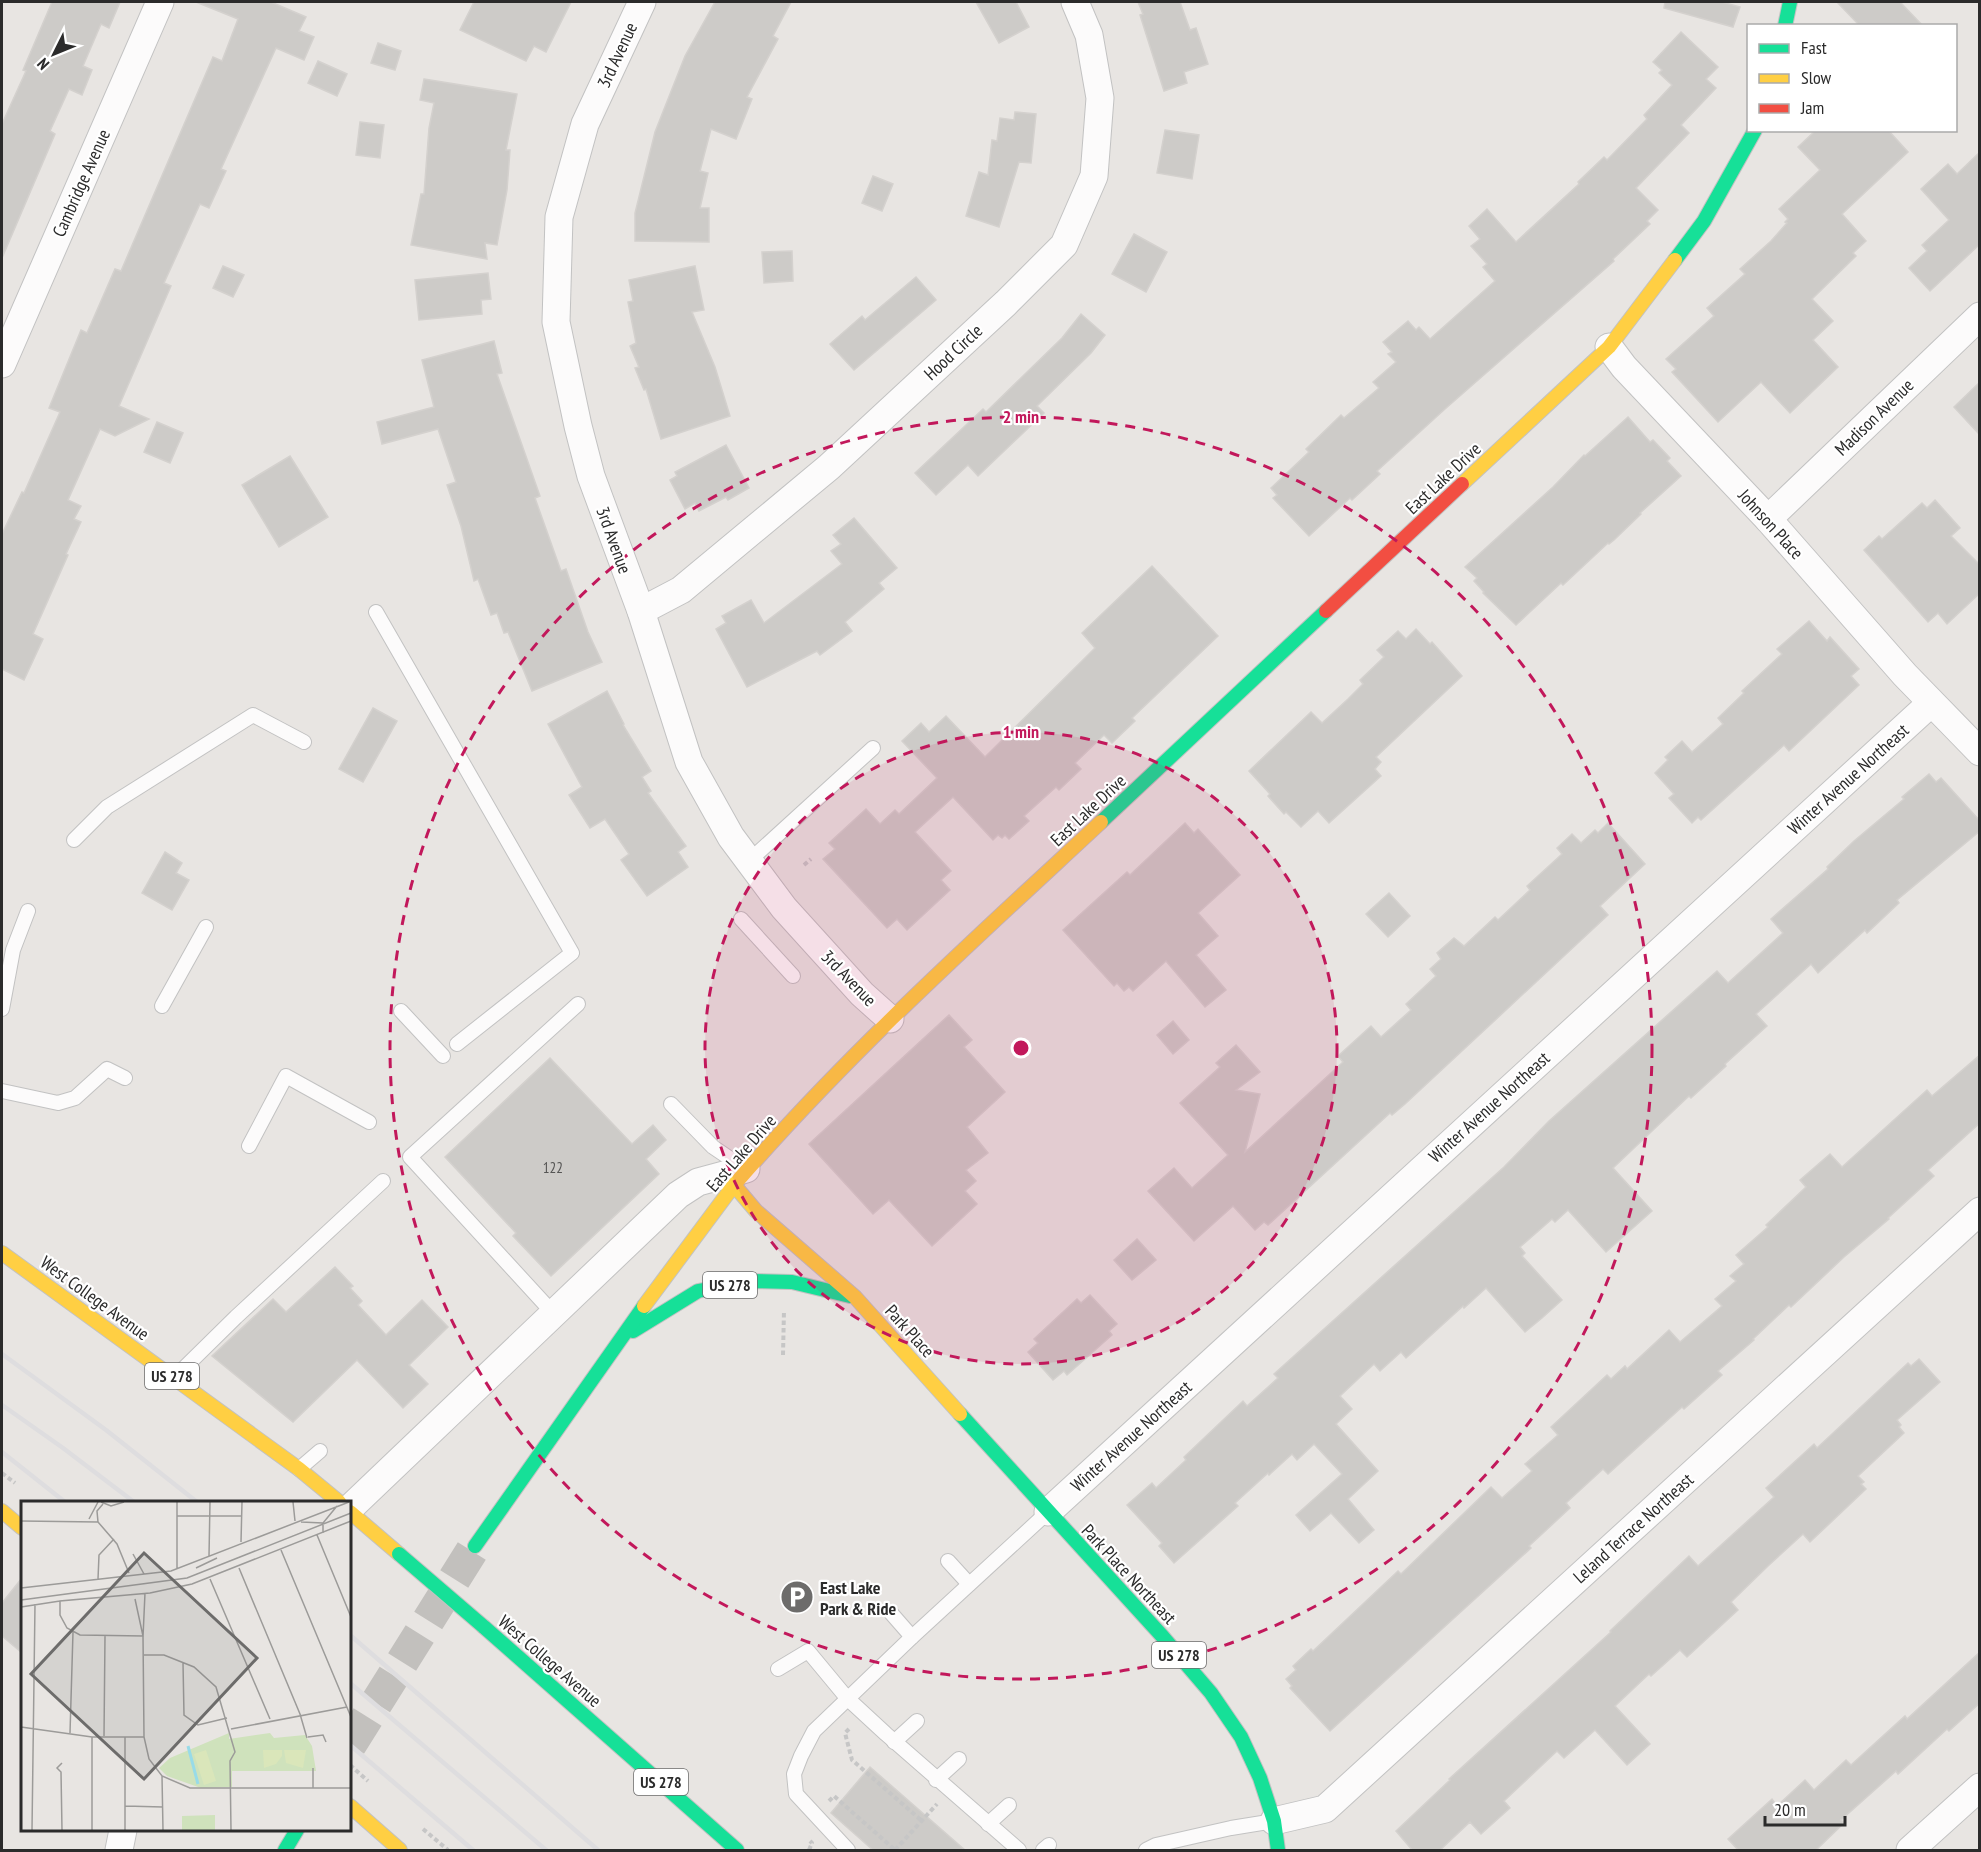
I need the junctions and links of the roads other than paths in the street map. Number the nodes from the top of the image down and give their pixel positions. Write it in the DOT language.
graph roads {
  1 [pos="160,2"];
  2 [pos="642,2"];
  3 [pos="1075,2"];
  4 [pos="1790,2"];
  5 [pos="1785,24"];
  6 [pos="1754,132"];
  7 [pos="1980,316"];
  8 [pos="1610,347"];
  9 [pos="2,364"];
  10 [pos="1768,519"];
  11 [pos="641,611"];
  12 [pos="376,612"];
  13 [pos="1931,703"];
  14 [pos="303,742"];
  15 [pos="873,748"];
  16 [pos="1980,752"];
  17 [pos="74,840"];
  18 [pos="748,861"];
  19 [pos="28,911"];
  20 [pos="741,919"];
  21 [pos="206,927"];
  22 [pos="793,976"];
  23 [pos="578,1004"];
  24 [pos="162,1006"];
  25 [pos="2,1009"];
  26 [pos="401,1011"];
  27 [pos="890,1019"];
  28 [pos="458,1044"];
  29 [pos="443,1056"];
  30 [pos="125,1078"];
  31 [pos="2,1091"];
  32 [pos="671,1104"];
  33 [pos="369,1122"];
  34 [pos="249,1146"];
  35 [pos="740,1177"];
  36 [pos="383,1181"];
  37 [pos="1980,1211"];
  38 [pos="2,1253"];
  39 [pos="855,1297"];
  40 [pos="553,1313"];
  41 [pos="618,1341"];
  42 [pos="174,1378"];
  43 [pos="320,1451"];
  44 [pos="299,1469"];
  45 [pos="337,1501"];
  46 [pos="351,1509"];
  47 [pos="2,1511"];
  48 [pos="351,1511"];
  49 [pos="1048,1512"];
  50 [pos="21,1527"];
  51 [pos="475,1545"];
  52 [pos="948,1561"];
  53 [pos="969,1584"];
  54 [pos="891,1613"];
  55 [pos="912,1637"];
  56 [pos="778,1669"];
  57 [pos="848,1698"];
  58 [pos="917,1721"];
  59 [pos="894,1742"];
  60 [pos="959,1759"];
  61 [pos="936,1780"];
  62 [pos="1980,1787"];
  63 [pos="1009,1805"];
  64 [pos="351,1807"];
  65 [pos="1274,1821"];
  66 [pos="988,1824"];
  67 [pos="123,1831"];
  68 [pos="296,1831"];
  69 [pos="119,1851"];
  70 [pos="285,1851"];
  71 [pos="400,1851"];
  72 [pos="737,1851"];
  73 [pos="848,1851"];
  74 [pos="1019,1851"];
  75 [pos="1146,1851"];
  76 [pos="1278,1851"];
  77 [pos="1910,1851"];
  1 -- 9 [label="street, Cambridge Avenue"];
  2 -- 11 [label="street, 3rd Avenue"];
  3 -- 11 [label="street, Hood Circle"];
  4 -- 5 [label="main road"];
  6 -- 8 [label="main road, East Lake Drive"];
  7 -- 10 [label="street, Madison Avenue"];
  8 -- 10 [label="street, Johnson Place"];
  8 -- 27 [label="main road, East Lake Drive"];
  10 -- 13 [label="street, Johnson Place"];
  11 -- 18 [label="street, 3rd Avenue"];
  12 -- 28 [label="lane"];
  13 -- 16 [label="street, Johnson Place"];
  13 -- 49 [label="street, Winter Avenue Northeast"];
  14 -- 17 [label="lane"];
  15 -- 18 [label="lane"];
  18 -- 27 [label="street, 3rd Avenue"];
  19 -- 25 [label="lane"];
  20 -- 22 [label="lane"];
  21 -- 24 [label="lane"];
  23 -- 40 [label="lane"];
  26 -- 29 [label="lane"];
  27 -- 35 [label="main road, East Lake Drive"];
  30 -- 31 [label="lane"];
  32 -- 35 [label="lane"];
  33 -- 34 [label="lane"];
  35 -- 39 [label="main road, Park Place / US 278"];
  35 -- 40 [label="street"];
  35 -- 41 [label="main road, East Lake Drive / US 278"];
  36 -- 42 [label="lane"];
  37 -- 65 [label="street, Leland Terrace Northeast"];
  38 -- 42 [label="main road, West College Avenue / US 278"];
  39 -- 41 [label="main road, US 278"];
  39 -- 49 [label="main road, Park Place / US 278"];
  40 -- 46 [label="street"];
  41 -- 51 [label="main road, East Lake Drive / US 278"];
  42 -- 44 [label="main road, West College Avenue / US 278"];
  43 -- 44 [label="lane"];
  44 -- 45 [label="main road, West College Avenue / US 278"];
  47 -- 50 [label="main road"];
  48 -- 72 [label="main road, West College Avenue / US 278, bridge"];
  49 -- 53 [label="lane"];
  49 -- 65 [label="main road, Park Place Northeast / US 278"];
  52 -- 53 [label="lane"];
  53 -- 55 [label="lane"];
  54 -- 55 [label="lane"];
  55 -- 57 [label="lane"];
  56 -- 57 [label="lane"];
  57 -- 59 [label="lane"];
  57 -- 73 [label="lane"];
  58 -- 59 [label="lane"];
  59 -- 61 [label="lane"];
  60 -- 61 [label="lane"];
  61 -- 66 [label="lane"];
  62 -- 77 [label="street"];
  63 -- 66 [label="lane"];
  64 -- 71 [label="main road"];
  65 -- 75 [label="lane"];
  65 -- 76 [label="main road, Park Place Northeast / US 278"];
  66 -- 74 [label="lane"];
  67 -- 69 [label="street"];
  68 -- 70 [label="main road"];
}
